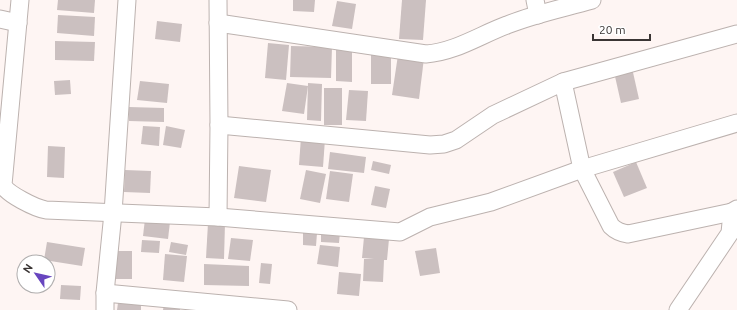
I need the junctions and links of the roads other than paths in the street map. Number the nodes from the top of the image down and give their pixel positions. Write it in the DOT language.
graph roads {
  1 [pos="20,0"];
  2 [pos="127,0"];
  3 [pos="218,0"];
  4 [pos="592,0"];
  5 [pos="537,8"];
  6 [pos="0,19"];
  7 [pos="18,23"];
  8 [pos="218,23"];
  9 [pos="737,34"];
  10 [pos="564,82"];
  11 [pos="4,112"];
  12 [pos="737,123"];
  13 [pos="219,124"];
  14 [pos="582,169"];
  15 [pos="734,211"];
  16 [pos="113,213"];
  17 [pos="218,217"];
  18 [pos="105,293"];
  19 [pos="105,310"];
  20 [pos="288,310"];
  21 [pos="678,310"];
  1 -- 7 [label="street"];
  2 -- 16 [label="street"];
  3 -- 8 [label="street"];
  4 -- 5 [label="street"];
  5 -- 8 [label="street"];
  6 -- 7 [label="street"];
  7 -- 11 [label="street"];
  8 -- 13 [label="street"];
  9 -- 10 [label="street"];
  10 -- 13 [label="street"];
  10 -- 14 [label="street"];
  11 -- 16 [label="street"];
  12 -- 14 [label="street"];
  13 -- 17 [label="street"];
  14 -- 15 [label="street"];
  14 -- 17 [label="street"];
  15 -- 21 [label="street"];
  16 -- 17 [label="street"];
  16 -- 18 [label="street"];
  18 -- 19 [label="street"];
  18 -- 20 [label="street"];
}
